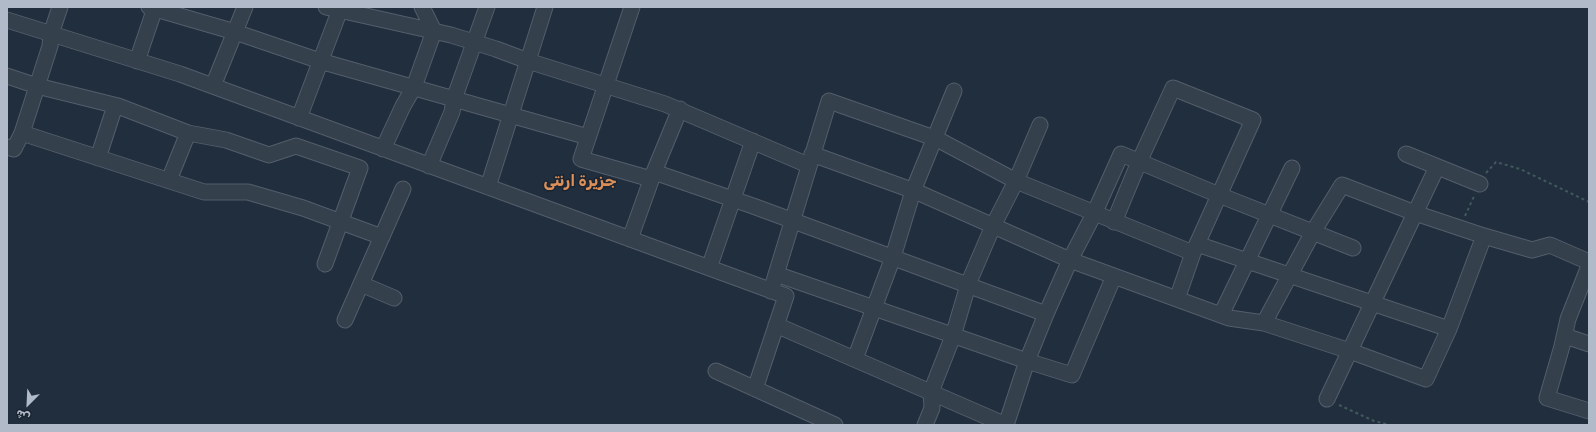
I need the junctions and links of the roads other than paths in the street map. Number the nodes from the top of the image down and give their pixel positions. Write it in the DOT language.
graph roads {
  1 [pos="60,7"];
  2 [pos="245,7"];
  3 [pos="422,7"];
  4 [pos="487,7"];
  5 [pos="545,7"];
  6 [pos="632,7"];
  7 [pos="156,8"];
  8 [pos="336,8"];
  9 [pos="7,20"];
  10 [pos="434,31"];
  11 [pos="235,32"];
  12 [pos="51,34"];
  13 [pos="474,42"];
  14 [pos="138,61"];
  15 [pos="320,61"];
  16 [pos="528,61"];
  17 [pos="7,76"];
  18 [pos="605,84"];
  19 [pos="37,86"];
  20 [pos="213,86"];
  21 [pos="414,87"];
  22 [pos="954,91"];
  23 [pos="454,99"];
  24 [pos="115,106"];
  25 [pos="680,109"];
  26 [pos="511,115"];
  27 [pos="299,118"];
  28 [pos="1040,125"];
  29 [pos="22,133"];
  30 [pos="188,133"];
  31 [pos="588,137"];
  32 [pos="935,138"];
  33 [pos="753,141"];
  34 [pos="7,147"];
  35 [pos="383,149"];
  36 [pos="1406,154"];
  37 [pos="98,158"];
  38 [pos="810,159"];
  39 [pos="1139,162"];
  40 [pos="429,166"];
  41 [pos="1437,167"];
  42 [pos="1292,168"];
  43 [pos="652,176"];
  44 [pos="169,180"];
  45 [pos="1016,181"];
  46 [pos="1480,184"];
  47 [pos="488,187"];
  48 [pos="403,189"];
  49 [pos="913,191"];
  50 [pos="1219,195"];
  51 [pos="733,199"];
  52 [pos="1415,212"];
  53 [pos="1094,214"];
  54 [pos="1270,214"];
  55 [pos="792,220"];
  56 [pos="340,222"];
  57 [pos="1114,222"];
  58 [pos="993,226"];
  59 [pos="1313,232"];
  60 [pos="1484,236"];
  61 [pos="382,237"];
  62 [pos="630,239"];
  63 [pos="1195,248"];
  64 [pos="1353,248"];
  65 [pos="893,257"];
  66 [pos="1070,260"];
  67 [pos="1246,260"];
  68 [pos="1588,260"];
  69 [pos="325,264"];
  70 [pos="709,268"];
  71 [pos="776,274"];
  72 [pos="1291,275"];
  73 [pos="1114,276"];
  74 [pos="361,284"];
  75 [pos="968,285"];
  76 [pos="771,291"];
  77 [pos="394,298"];
  78 [pos="1177,299"];
  79 [pos="1371,302"];
  80 [pos="874,308"];
  81 [pos="1046,314"];
  82 [pos="1222,315"];
  83 [pos="345,320"];
  84 [pos="1264,323"];
  85 [pos="776,324"];
  86 [pos="1449,329"];
  87 [pos="953,336"];
  88 [pos="1565,336"];
  89 [pos="1589,344"];
  90 [pos="1350,351"];
  91 [pos="856,359"];
  92 [pos="1027,361"];
  93 [pos="716,372"];
  94 [pos="755,389"];
  95 [pos="931,392"];
  96 [pos="1327,400"];
  97 [pos="1589,411"];
  98 [pos="835,425"];
  99 [pos="925,425"];
  1 -- 12 [label="street"];
  2 -- 11 [label="street"];
  3 -- 10 [label="street"];
  4 -- 13 [label="street"];
  5 -- 16 [label="street"];
  6 -- 18 [label="street"];
  7 -- 11 [label="street"];
  7 -- 14 [label="street"];
  8 -- 10 [label="street"];
  8 -- 15 [label="street"];
  9 -- 12 [label="street"];
  10 -- 13 [label="street"];
  10 -- 21 [label="street"];
  11 -- 15 [label="street"];
  11 -- 20 [label="street"];
  12 -- 14 [label="street"];
  12 -- 19 [label="street"];
  13 -- 16 [label="street"];
  13 -- 23 [label="street"];
  14 -- 20 [label="street"];
  15 -- 21 [label="street"];
  15 -- 27 [label="street"];
  16 -- 18 [label="street"];
  16 -- 26 [label="street"];
  17 -- 19 [label="street"];
  18 -- 25 [label="street"];
  18 -- 31 [label="street"];
  19 -- 24 [label="street"];
  19 -- 29 [label="street"];
  20 -- 27 [label="street"];
  21 -- 23 [label="street"];
  21 -- 35 [label="street"];
  22 -- 32 [label="street"];
  23 -- 26 [label="street"];
  23 -- 40 [label="street"];
  24 -- 30 [label="street"];
  24 -- 37 [label="street"];
  25 -- 33 [label="street"];
  25 -- 43 [label="street"];
  26 -- 31 [label="street"];
  26 -- 47 [label="street"];
  27 -- 35 [label="street"];
  28 -- 45 [label="street"];
  29 -- 34 [label="street"];
  29 -- 37 [label="street"];
  30 -- 44 [label="street"];
  30 -- 56 [label="street"];
  31 -- 43 [label="street"];
  32 -- 38 [label="street"];
  32 -- 45 [label="street"];
  32 -- 49 [label="street"];
  33 -- 38 [label="street"];
  33 -- 51 [label="street"];
  35 -- 40 [label="street"];
  36 -- 41 [label="street"];
  37 -- 44 [label="street"];
  38 -- 49 [label="street"];
  38 -- 55 [label="street"];
  39 -- 50 [label="street"];
  39 -- 50 [label="street"];
  39 -- 53 [label="street"];
  39 -- 57 [label="street"];
  40 -- 47 [label="street"];
  41 -- 46 [label="street"];
  41 -- 52 [label="street"];
  42 -- 54 [label="street"];
  43 -- 51 [label="street"];
  43 -- 62 [label="street"];
  44 -- 56 [label="street"];
  45 -- 53 [label="street"];
  45 -- 58 [label="street"];
  47 -- 62 [label="street"];
  48 -- 61 [label="street"];
  49 -- 58 [label="street"];
  49 -- 65 [label="street"];
  50 -- 54 [label="street"];
  50 -- 63 [label="street"];
  51 -- 55 [label="street"];
  51 -- 70 [label="street"];
  52 -- 59 [label="street"];
  52 -- 60 [label="street"];
  52 -- 79 [label="street"];
  53 -- 57 [label="street"];
  53 -- 66 [label="street"];
  54 -- 59 [label="street"];
  54 -- 67 [label="street"];
  55 -- 65 [label="street"];
  55 -- 71 [label="street"];
  56 -- 61 [label="street"];
  56 -- 69 [label="street"];
  57 -- 63 [label="street"];
  58 -- 66 [label="street"];
  58 -- 75 [label="street"];
  59 -- 64 [label="street"];
  59 -- 72 [label="street"];
  60 -- 68 [label="street"];
  60 -- 86 [label="street"];
  61 -- 74 [label="street"];
  62 -- 70 [label="street"];
  63 -- 67 [label="street"];
  63 -- 78 [label="street"];
  65 -- 75 [label="street"];
  65 -- 80 [label="street"];
  66 -- 73 [label="street"];
  66 -- 81 [label="street"];
  67 -- 72 [label="street"];
  67 -- 82 [label="street"];
  68 -- 88 [label="street"];
  70 -- 76 [label="street"];
  71 -- 76 [label="street"];
  71 -- 80 [label="street"];
  72 -- 79 [label="street"];
  72 -- 84 [label="street"];
  73 -- 78 [label="street"];
  73 -- 92 [label="street"];
  74 -- 77 [label="street"];
  74 -- 83 [label="street"];
  75 -- 81 [label="street"];
  75 -- 87 [label="street"];
  76 -- 85 [label="street"];
  78 -- 82 [label="street"];
  79 -- 86 [label="street"];
  79 -- 90 [label="street"];
  80 -- 87 [label="street"];
  80 -- 91 [label="street"];
  81 -- 92 [label="street"];
  82 -- 84 [label="street"];
  84 -- 90 [label="street"];
  85 -- 91 [label="street"];
  85 -- 94 [label="street"];
  86 -- 90 [label="street"];
  87 -- 92 [label="street"];
  87 -- 95 [label="street"];
  88 -- 89 [label="street"];
  88 -- 97 [label="street"];
  90 -- 96 [label="street"];
  91 -- 95 [label="street"];
  92 -- 95 [label="street"];
  93 -- 94 [label="street"];
  94 -- 98 [label="street"];
  95 -- 99 [label="street"];
}
